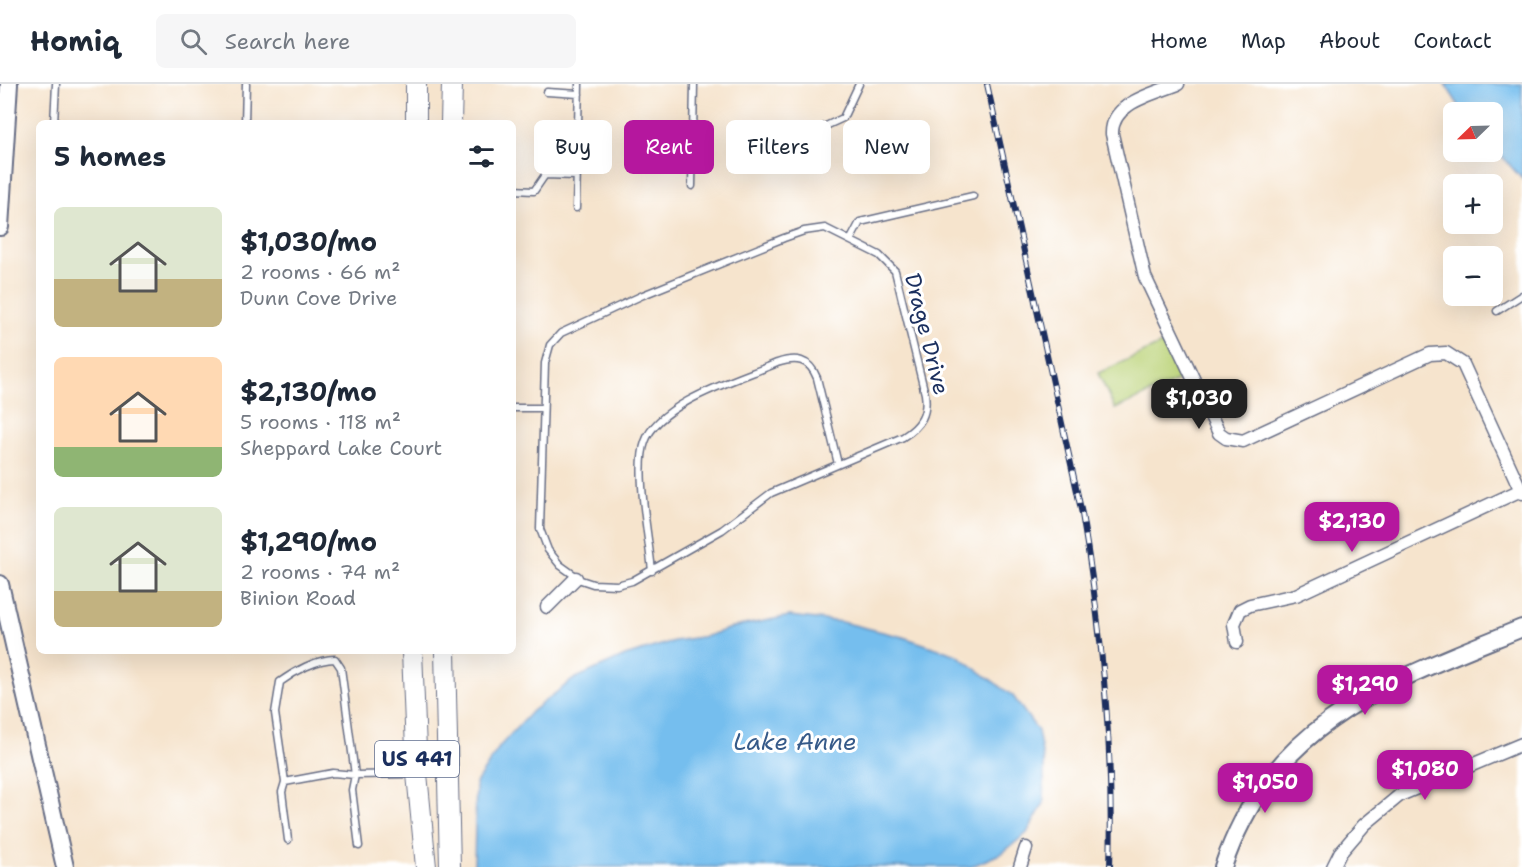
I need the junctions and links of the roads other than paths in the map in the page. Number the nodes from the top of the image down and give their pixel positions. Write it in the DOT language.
graph roads {
  1 [pos="9,84"];
  2 [pos="56,84"];
  3 [pos="246,84"];
  4 [pos="416,84"];
  5 [pos="452,84"];
  6 [pos="579,84"];
  7 [pos="694,84"];
  8 [pos="859,84"];
  9 [pos="1178,84"];
  10 [pos="547,93"];
  11 [pos="579,94"];
  12 [pos="54,120"];
  13 [pos="245,120"];
  14 [pos="416,120"];
  15 [pos="451,120"];
  16 [pos="831,124"];
  17 [pos="2,142"];
  18 [pos="576,176"];
  19 [pos="692,186"];
  20 [pos="516,190"];
  21 [pos="973,196"];
  22 [pos="576,208"];
  23 [pos="0,227"];
  24 [pos="851,239"];
  25 [pos="1522,295"];
  26 [pos="1497,311"];
  27 [pos="516,408"];
  28 [pos="542,408"];
  29 [pos="838,464"];
  30 [pos="1521,491"];
  31 [pos="652,571"];
  32 [pos="576,578"];
  33 [pos="0,584"];
  34 [pos="547,607"];
  35 [pos="1522,628"];
  36 [pos="1237,642"];
  37 [pos="412,654"];
  38 [pos="445,654"];
  39 [pos="1522,744"];
  40 [pos="417,774"];
  41 [pos="355,775"];
  42 [pos="285,782"];
  43 [pos="288,840"];
  44 [pos="359,846"];
  45 [pos="1026,848"];
  46 [pos="65,867"];
  47 [pos="426,867"];
  48 [pos="450,867"];
  49 [pos="1020,867"];
  50 [pos="1223,867"];
  51 [pos="1333,867"];
  1 -- 17 [label="street"];
  2 -- 12 [label="lane"];
  3 -- 13 [label="lane"];
  4 -- 14 [label="main road"];
  5 -- 15 [label="main road"];
  6 -- 11 [label="lane"];
  7 -- 19 [label="lane"];
  8 -- 16 [label="lane"];
  9 -- 30 [label="street"];
  10 -- 11 [label="lane"];
  11 -- 18 [label="lane"];
  17 -- 23 [label="street"];
  18 -- 20 [label="lane"];
  18 -- 22 [label="lane"];
  21 -- 24 [label="lane"];
  24 -- 28 [label="lane, Drage Drive"];
  24 -- 29 [label="lane, Drage Drive"];
  25 -- 26 [label="lane"];
  27 -- 28 [label="lane"];
  28 -- 32 [label="lane, Drage Drive"];
  29 -- 31 [label="lane, Drage Drive"];
  29 -- 31 [label="lane"];
  30 -- 36 [label="street"];
  31 -- 32 [label="lane, Drage Drive"];
  32 -- 34 [label="street"];
  33 -- 46 [label="street"];
  35 -- 50 [label="street"];
  37 -- 40 [label="main road, US 441"];
  38 -- 48 [label="main road, US 441"];
  39 -- 51 [label="street"];
  40 -- 41 [label="lane"];
  40 -- 47 [label="main road, US 441"];
  41 -- 42 [label="lane"];
  41 -- 42 [label="lane"];
  41 -- 44 [label="lane"];
  42 -- 43 [label="lane"];
  45 -- 49 [label="street"];
}
